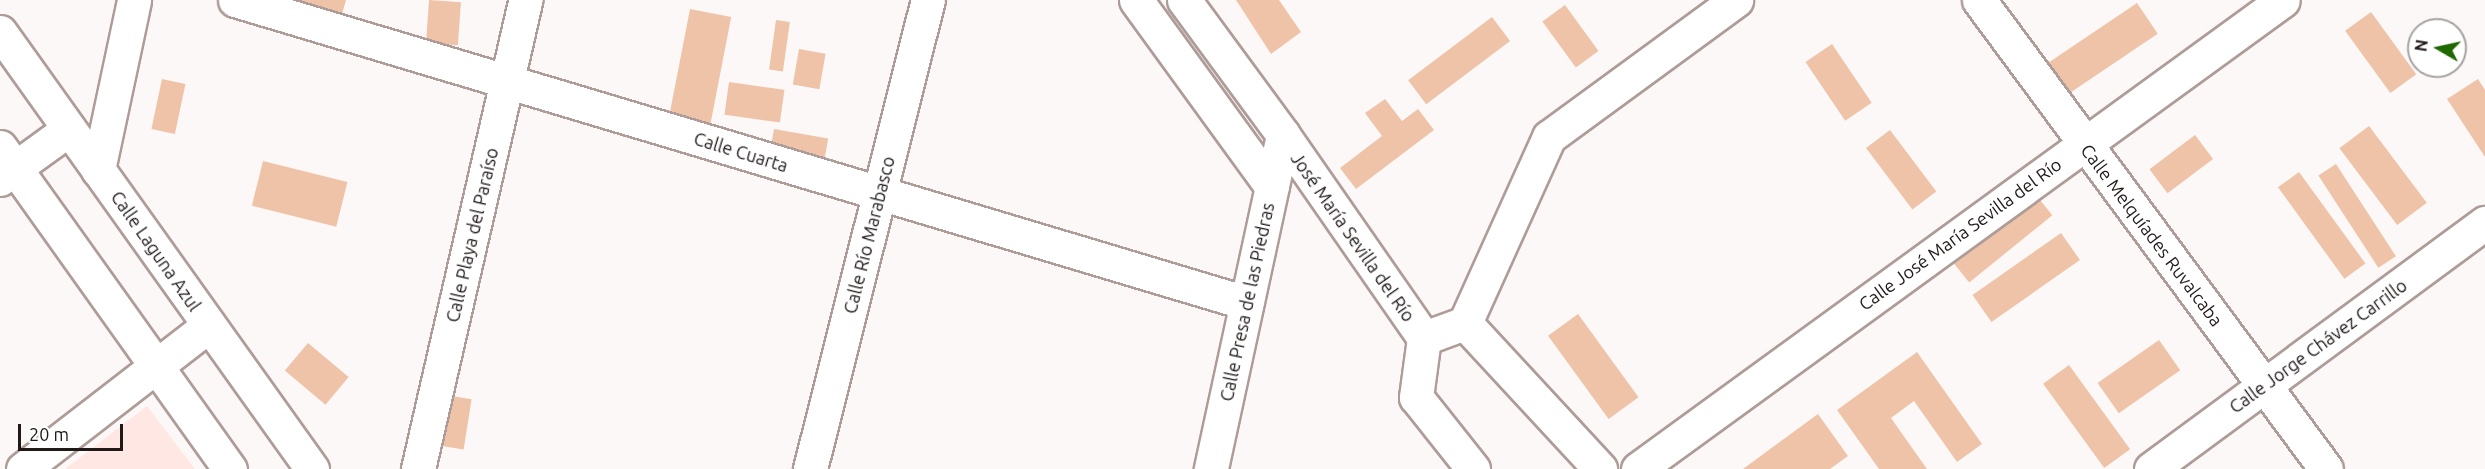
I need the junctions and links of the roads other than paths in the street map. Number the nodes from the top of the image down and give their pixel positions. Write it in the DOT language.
graph roads {
  1 [pos="134,0"];
  2 [pos="235,0"];
  3 [pos="525,0"];
  4 [pos="928,0"];
  5 [pos="1136,0"];
  6 [pos="1736,0"];
  7 [pos="1979,0"];
  8 [pos="2283,0"];
  9 [pos="1194,3"];
  10 [pos="0,32"];
  11 [pos="506,82"];
  12 [pos="69,129"];
  13 [pos="1283,135"];
  14 [pos="2085,144"];
  15 [pos="5,165"];
  16 [pos="98,170"];
  17 [pos="1272,187"];
  18 [pos="879,194"];
  19 [pos="2485,223"];
  20 [pos="1247,303"];
  21 [pos="1465,323"];
  22 [pos="208,325"];
  23 [pos="1424,338"];
  24 [pos="156,366"];
  25 [pos="2264,386"];
  26 [pos="23,469"];
  27 [pos="230,469"];
  28 [pos="312,469"];
  29 [pos="418,469"];
  30 [pos="810,469"];
  31 [pos="1211,469"];
  32 [pos="1473,469"];
  33 [pos="1600,469"];
  34 [pos="1638,469"];
  35 [pos="2151,469"];
  36 [pos="2326,469"];
  1 -- 16 [label="street"];
  2 -- 11 [label="street, Calle Cuarta"];
  3 -- 11 [label="street, Calle Playa del Paraíso"];
  4 -- 18 [label="street, Calle Río Marabasco"];
  5 -- 17 [label="street"];
  6 -- 21 [label="street"];
  7 -- 14 [label="street, Calle Melquíades Ruvalcaba"];
  8 -- 14 [label="street, Calle José María Sevilla del Río"];
  9 -- 13 [label="street, José María Sevilla del Río"];
  10 -- 12 [label="street, Calle Laguna Azul"];
  11 -- 18 [label="street, Calle Cuarta"];
  11 -- 29 [label="street, Calle Playa del Paraíso"];
  12 -- 15 [label="street"];
  12 -- 16 [label="street, Calle Laguna Azul"];
  13 -- 17 [label="street, Calle Presa de las Piedras"];
  13 -- 23 [label="street, José María Sevilla del Río"];
  14 -- 25 [label="street, Calle Melquíades Ruvalcaba"];
  14 -- 34 [label="street, Calle José María Sevilla del Río"];
  15 -- 24 [label="street"];
  16 -- 22 [label="street, Calle Laguna Azul"];
  17 -- 20 [label="street, Calle Presa de las Piedras"];
  18 -- 20 [label="street, Calle Cuarta"];
  18 -- 30 [label="street, Calle Río Marabasco"];
  19 -- 25 [label="street, Calle Jorge Chávez Carrillo"];
  20 -- 31 [label="street, Calle Presa de las Piedras"];
  21 -- 23 [label="street"];
  21 -- 33 [label="street"];
  22 -- 24 [label="street"];
  22 -- 28 [label="street, Calle Laguna Azul"];
  23 -- 32 [label="street"];
  24 -- 26 [label="street"];
  24 -- 27 [label="street"];
  25 -- 35 [label="street, Calle Jorge Chávez Carrillo"];
  25 -- 36 [label="street, Calle Melquíades Ruvalcaba"];
}
